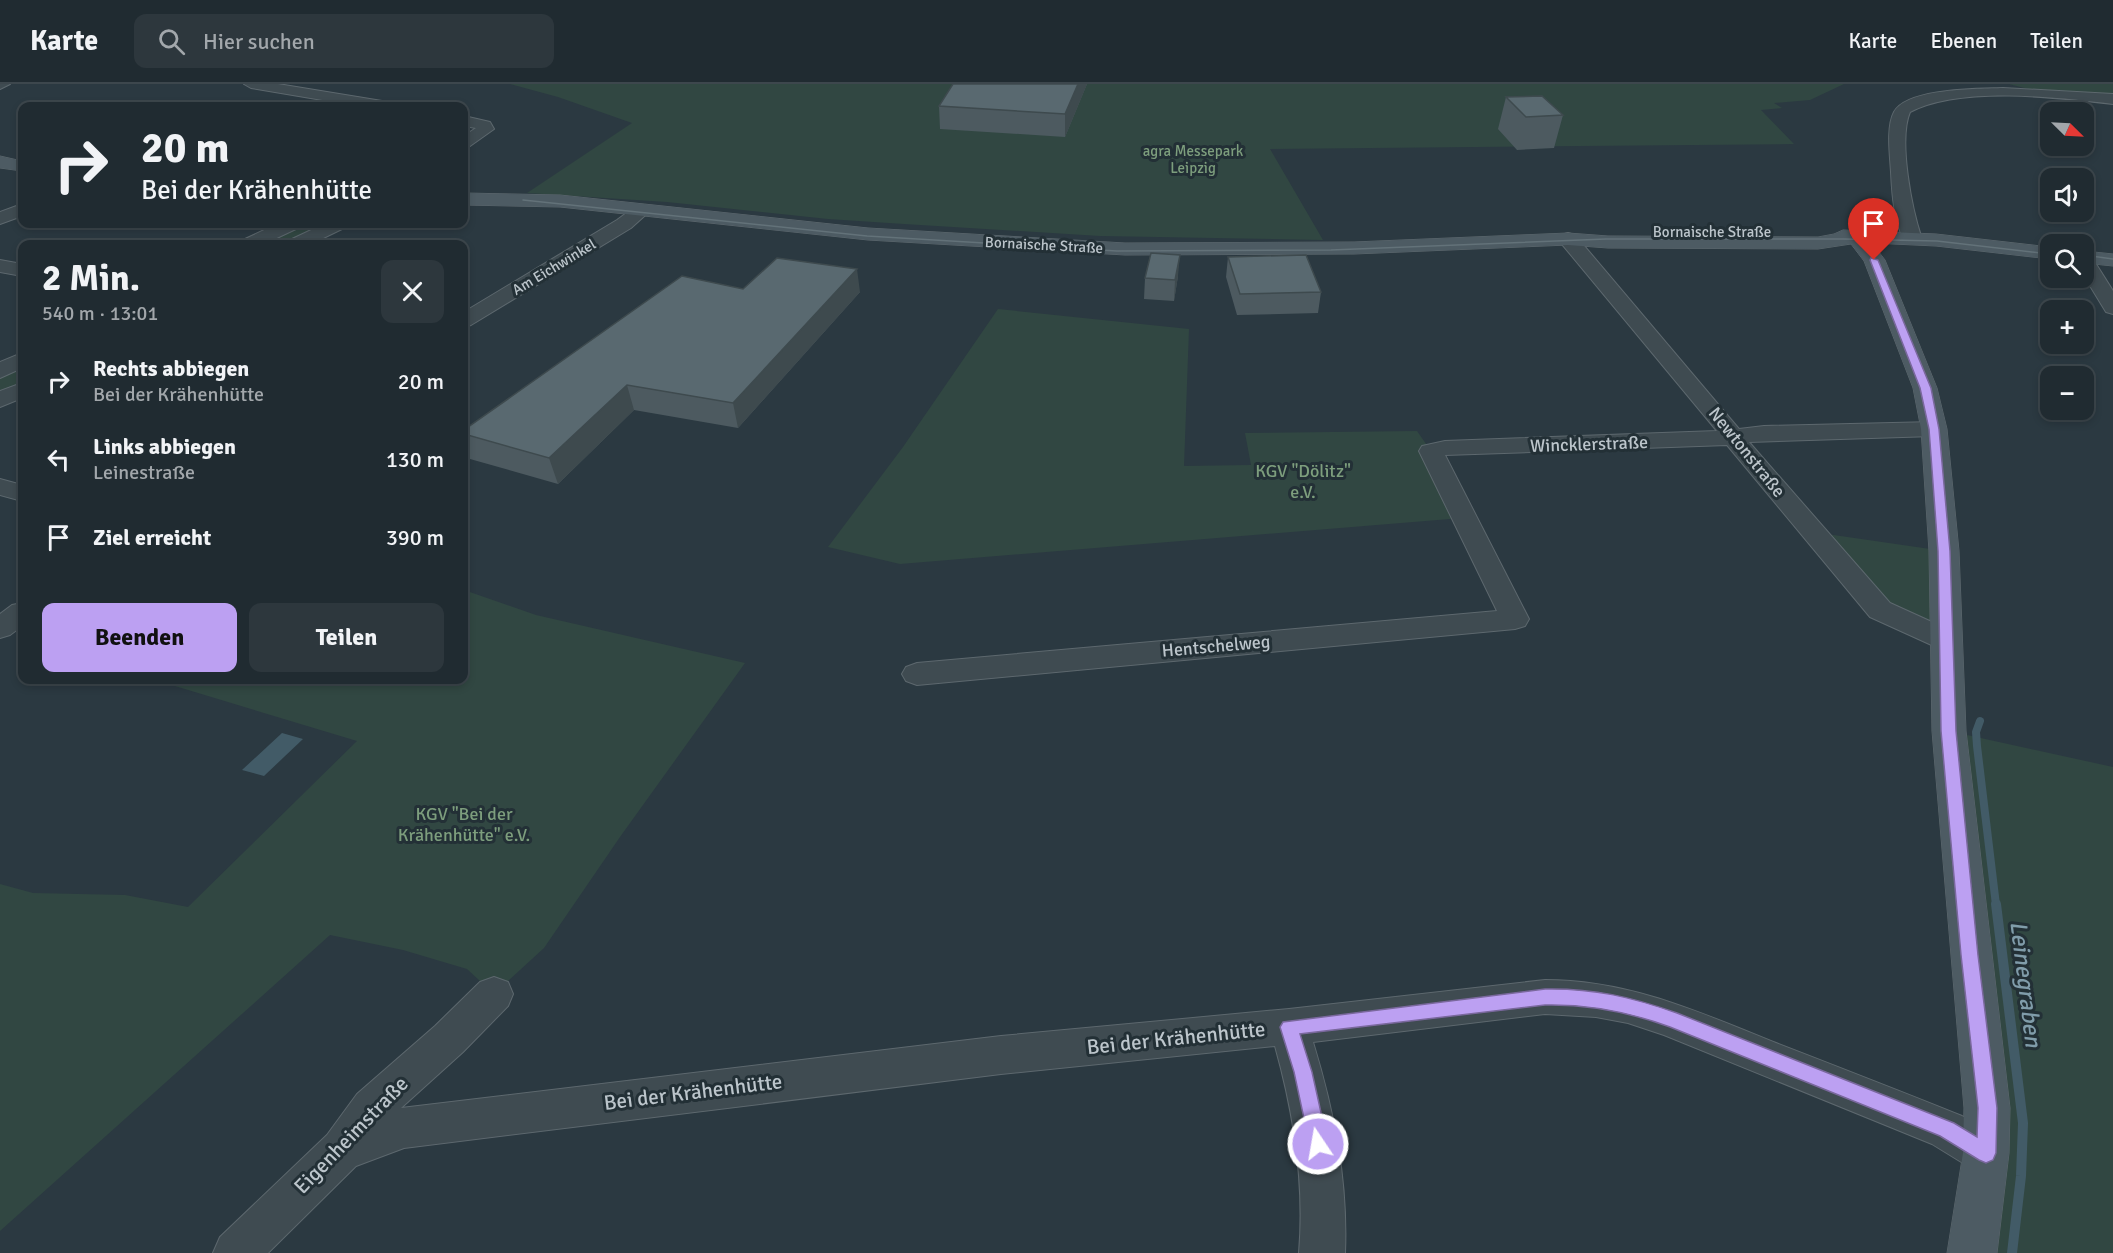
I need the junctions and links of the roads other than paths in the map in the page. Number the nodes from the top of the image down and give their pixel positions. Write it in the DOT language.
graph roads {
  1 [pos="251,84"];
  2 [pos="2113,99"];
  3 [pos="358,102"];
  4 [pos="468,121"];
  5 [pos="468,140"];
  6 [pos="0,162"];
  7 [pos="18,165"];
  8 [pos="468,199"];
  9 [pos="1904,209"];
  10 [pos="642,210"];
  11 [pos="18,211"];
  12 [pos="0,219"];
  13 [pos="283,228"];
  14 [pos="328,228"];
  15 [pos="1856,237"];
  16 [pos="1568,239"];
  17 [pos="1913,239"];
  18 [pos="258,240"];
  19 [pos="305,240"];
  20 [pos="1936,240"];
  21 [pos="2040,252"];
  22 [pos="2094,259"];
  23 [pos="2113,260"];
  24 [pos="0,266"];
  25 [pos="18,269"];
  26 [pos="2094,276"];
  27 [pos="2113,308"];
  28 [pos="468,319"];
  29 [pos="18,362"];
  30 [pos="0,371"];
  31 [pos="18,392"];
  32 [pos="0,400"];
  33 [pos="1934,429"];
  34 [pos="1733,436"];
  35 [pos="0,487"];
  36 [pos="18,492"];
  37 [pos="18,615"];
  38 [pos="1515,619"];
  39 [pos="0,628"];
  40 [pos="1946,640"];
  41 [pos="917,674"];
  42 [pos="494,994"];
  43 [pos="1289,1027"];
  44 [pos="342,1150"];
  45 [pos="1986,1153"];
  46 [pos="236,1253"];
  47 [pos="1322,1253"];
  48 [pos="1972,1253"];
  1 -- 3 [label="street"];
  2 -- 9 [label="street"];
  4 -- 5 [label="street"];
  6 -- 7 [label="main road"];
  8 -- 10 [label="main road, Bornaische Straße"];
  9 -- 17 [label="street"];
  9 -- 20 [label="street"];
  10 -- 16 [label="main road, Bornaische Straße"];
  10 -- 28 [label="street, Am Eichwinkel"];
  11 -- 12 [label="street"];
  13 -- 18 [label="street"];
  14 -- 19 [label="street"];
  15 -- 16 [label="main road, Bornaische Straße"];
  15 -- 17 [label="main road, Bornaische Straße"];
  15 -- 33 [label="main road"];
  16 -- 34 [label="street, Newtonstraße"];
  17 -- 20 [label="main road, Bornaische Straße"];
  20 -- 21 [label="main road, Bornaische Straße"];
  22 -- 23 [label="main road"];
  24 -- 25 [label="street"];
  26 -- 27 [label="street"];
  29 -- 30 [label="street"];
  31 -- 32 [label="street"];
  33 -- 34 [label="street, Wincklerstraße"];
  33 -- 40 [label="main road"];
  34 -- 38 [label="street, Wincklerstraße"];
  34 -- 40 [label="street, Newtonstraße"];
  35 -- 36 [label="street"];
  37 -- 39 [label="street"];
  38 -- 41 [label="street, Hentschelweg"];
  40 -- 45 [label="main road"];
  42 -- 44 [label="street, Eigenheimstraße"];
  43 -- 44 [label="street, Bei der Krähenhütte"];
  43 -- 45 [label="street, Bei der Krähenhütte"];
  43 -- 47 [label="street"];
  44 -- 46 [label="street, Eigenheimstraße"];
  45 -- 48 [label="main road"];
}
